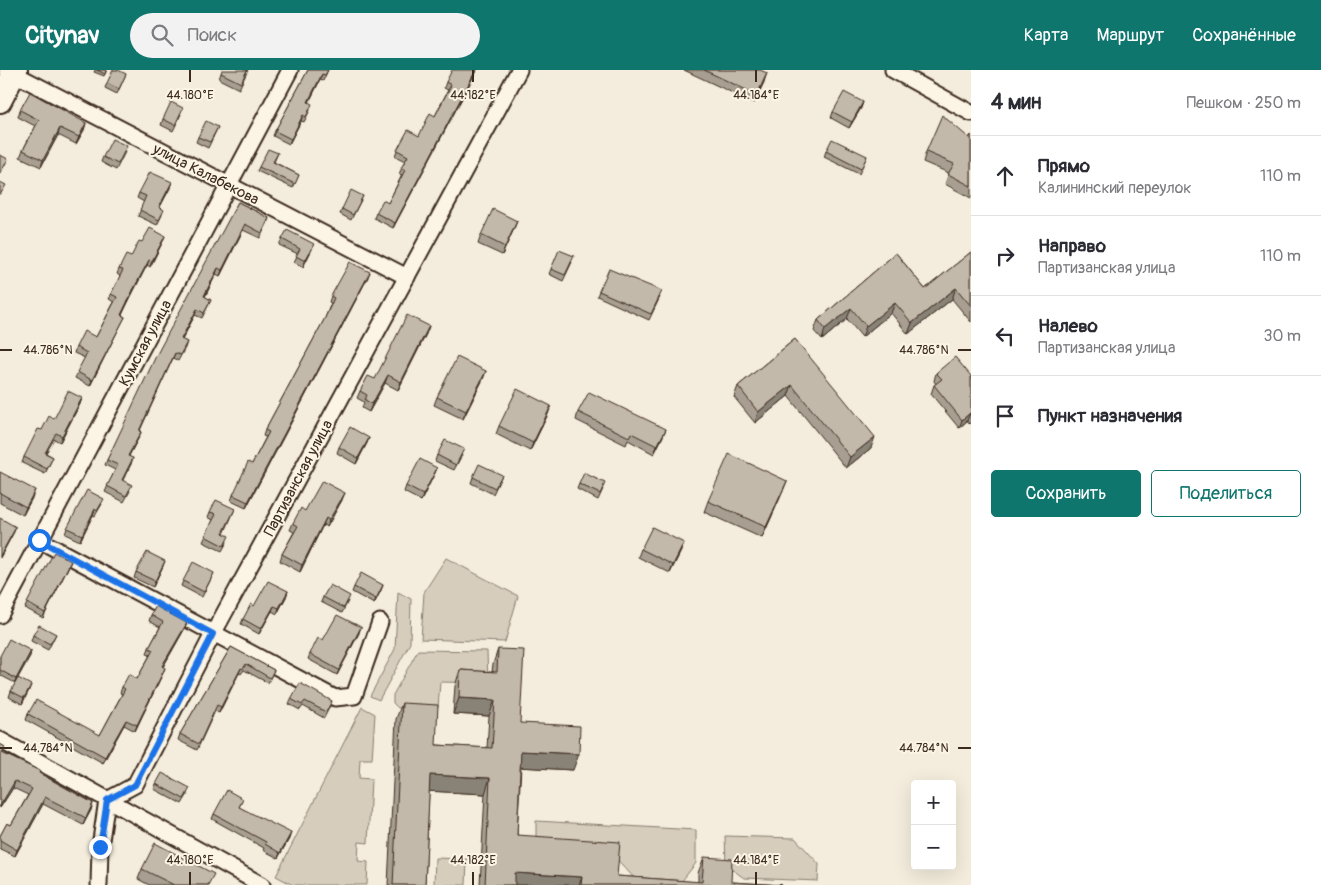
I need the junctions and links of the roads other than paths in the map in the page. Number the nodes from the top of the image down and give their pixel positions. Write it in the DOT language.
graph roads {
  1 [pos="290,70"];
  2 [pos="519,70"];
  3 [pos="892,70"];
  4 [pos="13,71"];
  5 [pos="0,101"];
  6 [pos="971,113"];
  7 [pos="229,186"];
  8 [pos="407,276"];
  9 [pos="39,540"];
  10 [pos="0,615"];
  11 [pos="380,622"];
  12 [pos="213,634"];
  13 [pos="0,740"];
  14 [pos="107,800"];
  15 [pos="99,885"];
  16 [pos="262,885"];
  1 -- 7 [label="street, Кумская улица"];
  2 -- 8 [label="street, Партизанская улица"];
  3 -- 6 [label="street"];
  4 -- 5 [label="main road"];
  4 -- 7 [label="street, улица Калабекова"];
  7 -- 8 [label="street, улица Калабекова"];
  7 -- 9 [label="street, Кумская улица"];
  8 -- 12 [label="street, Партизанская улица"];
  9 -- 10 [label="street, Кумская улица"];
  9 -- 12 [label="street"];
  11 -- 12 [label="street"];
  12 -- 14 [label="street, Партизанская улица"];
  13 -- 14 [label="street"];
  14 -- 15 [label="street"];
  14 -- 16 [label="street"];
}
